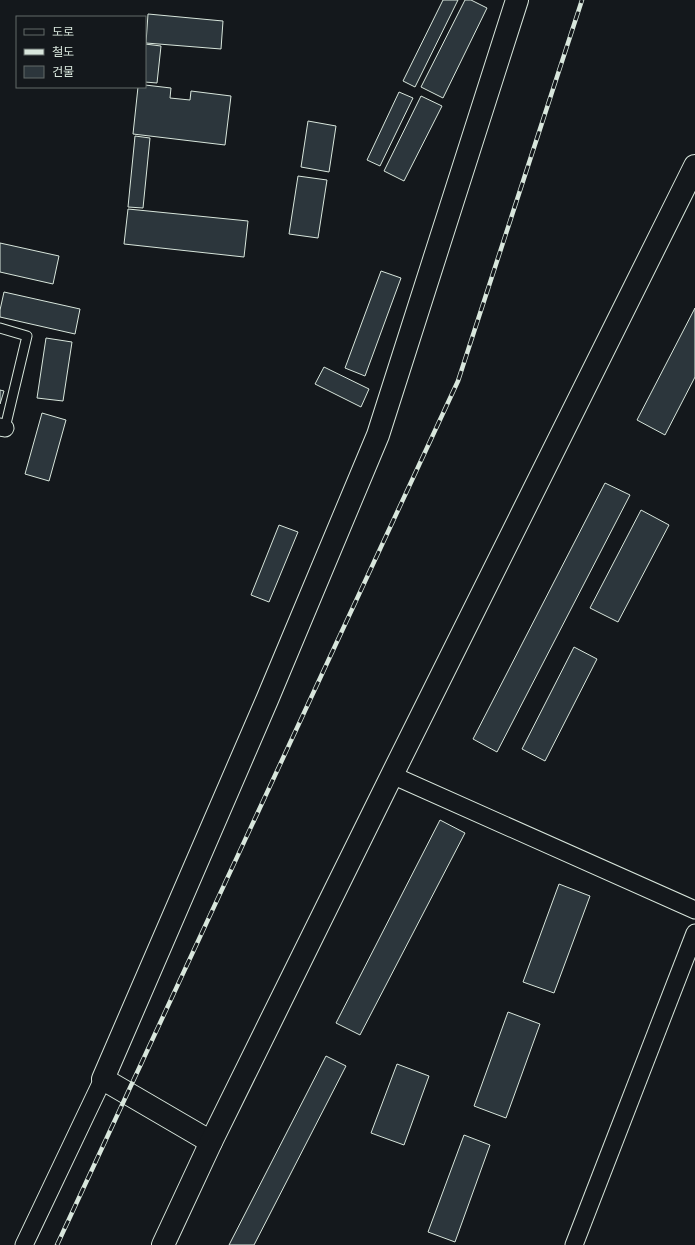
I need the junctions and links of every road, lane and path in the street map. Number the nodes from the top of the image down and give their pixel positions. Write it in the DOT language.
graph roads {
  1 [pos="517,0"];
  2 [pos="694,171"];
  3 [pos="0,328"];
  4 [pos="3,427"];
  5 [pos="392,775"];
  6 [pos="695,910"];
  7 [pos="695,933"];
  8 [pos="103,1080"];
  9 [pos="211,1142"];
  10 [pos="24,1245"];
  11 [pos="162,1245"];
  12 [pos="574,1245"];
  1 -- 8 [label="street"];
  2 -- 5 [label="street"];
  3 -- 4 [label="lane"];
  5 -- 6 [label="street"];
  5 -- 9 [label="street"];
  7 -- 12 [label="street"];
  8 -- 9 [label="street"];
  8 -- 10 [label="street"];
  9 -- 11 [label="street"];
}
